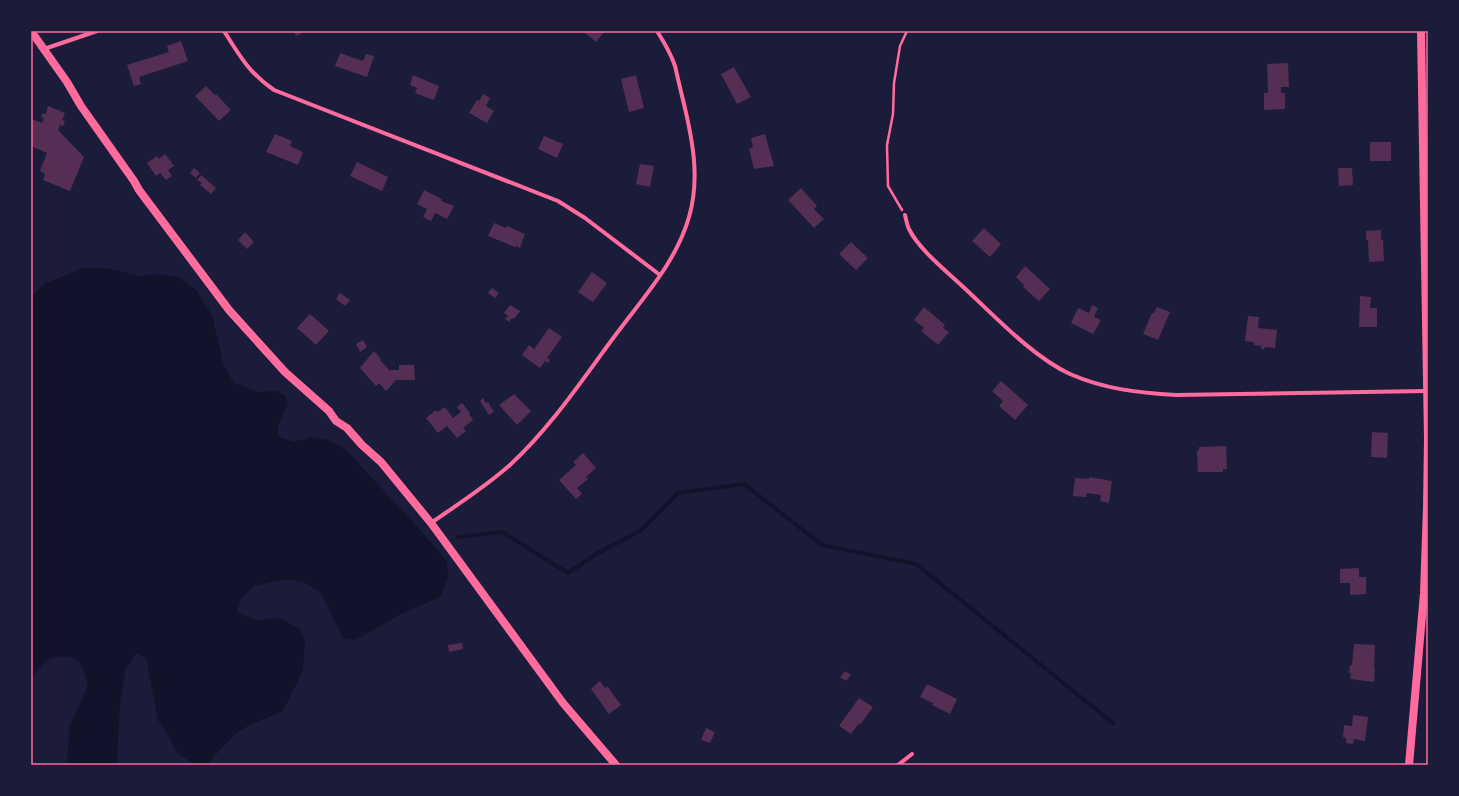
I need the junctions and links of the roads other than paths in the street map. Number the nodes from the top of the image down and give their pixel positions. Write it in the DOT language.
graph roads {
  1 [pos="31,31"];
  2 [pos="97,31"];
  3 [pos="224,31"];
  4 [pos="657,31"];
  5 [pos="1421,31"];
  6 [pos="44,49"];
  7 [pos="905,215"];
  8 [pos="660,274"];
  9 [pos="1427,391"];
  10 [pos="431,523"];
  11 [pos="912,754"];
  12 [pos="616,765"];
  13 [pos="898,765"];
  14 [pos="1409,765"];
  1 -- 6 [label="main road"];
  2 -- 6 [label="street"];
  3 -- 8 [label="street"];
  4 -- 8 [label="street"];
  5 -- 9 [label="main road"];
  6 -- 10 [label="main road"];
  7 -- 9 [label="street"];
  8 -- 10 [label="street"];
  9 -- 14 [label="main road"];
  10 -- 12 [label="main road"];
  11 -- 13 [label="street"];
}
